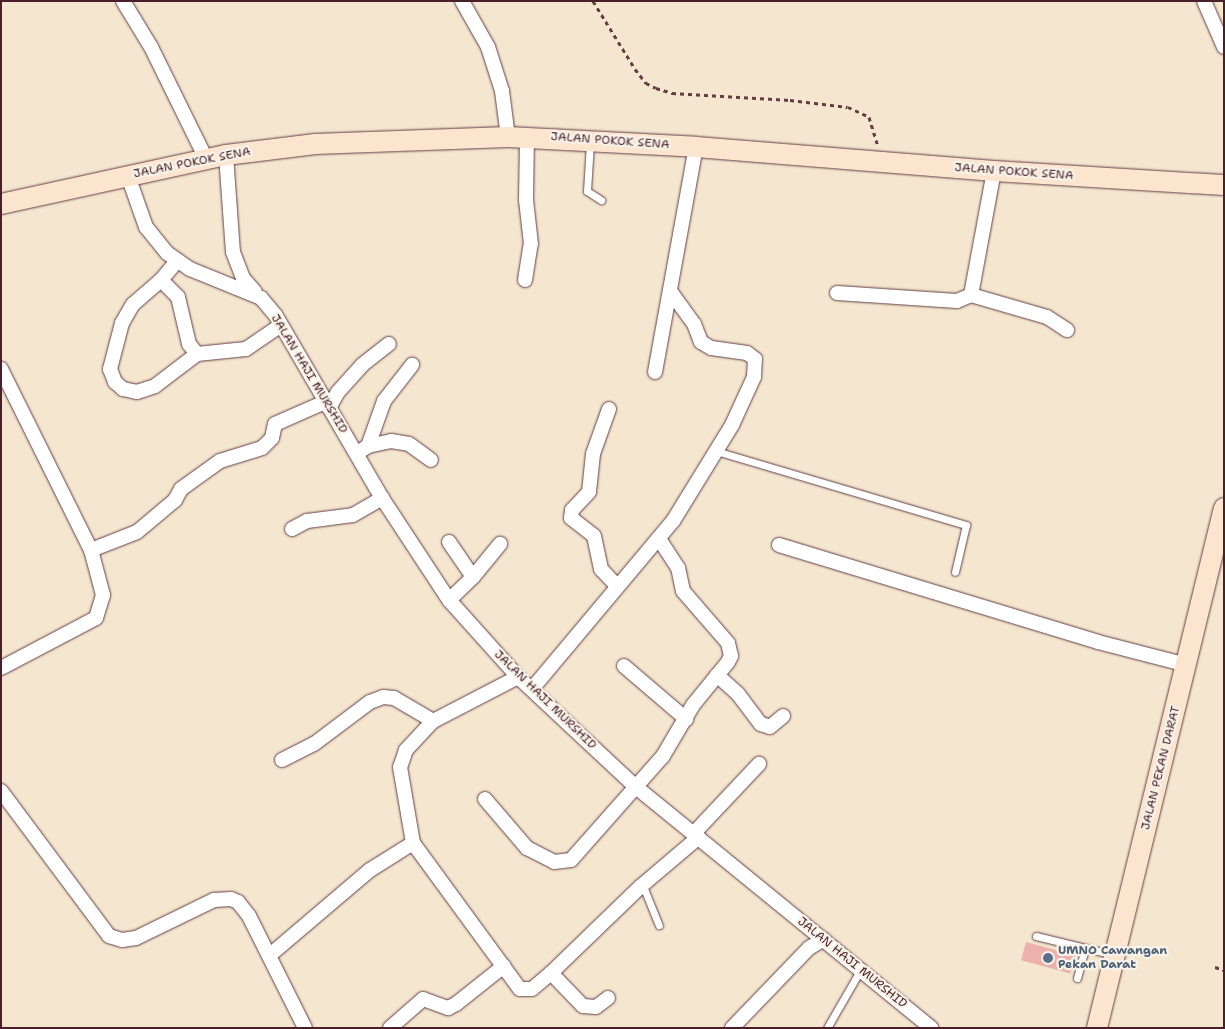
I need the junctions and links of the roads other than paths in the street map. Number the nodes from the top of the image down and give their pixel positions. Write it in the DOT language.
graph roads {
  1 [pos="123,1"];
  2 [pos="462,1"];
  3 [pos="1204,1"];
  4 [pos="1224,47"];
  5 [pos="517,136"];
  6 [pos="590,140"];
  7 [pos="696,147"];
  8 [pos="226,155"];
  9 [pos="206,158"];
  10 [pos="994,171"];
  11 [pos="128,176"];
  12 [pos="1224,185"];
  13 [pos="601,200"];
  14 [pos="1,204"];
  15 [pos="177,261"];
  16 [pos="161,280"];
  17 [pos="525,280"];
  18 [pos="671,292"];
  19 [pos="837,293"];
  20 [pos="971,295"];
  21 [pos="261,298"];
  22 [pos="281,325"];
  23 [pos="1067,330"];
  24 [pos="389,344"];
  25 [pos="197,354"];
  26 [pos="412,365"];
  27 [pos="1,369"];
  28 [pos="655,372"];
  29 [pos="327,405"];
  30 [pos="609,409"];
  31 [pos="363,450"];
  32 [pos="716,452"];
  33 [pos="431,460"];
  34 [pos="382,498"];
  35 [pos="1224,508"];
  36 [pos="292,528"];
  37 [pos="659,539"];
  38 [pos="449,542"];
  39 [pos="500,544"];
  40 [pos="779,546"];
  41 [pos="91,550"];
  42 [pos="955,572"];
  43 [pos="473,577"];
  44 [pos="616,585"];
  45 [pos="449,600"];
  46 [pos="1187,665"];
  47 [pos="624,666"];
  48 [pos="1,668"];
  49 [pos="718,675"];
  50 [pos="518,677"];
  51 [pos="532,689"];
  52 [pos="783,716"];
  53 [pos="686,720"];
  54 [pos="433,722"];
  55 [pos="282,760"];
  56 [pos="760,764"];
  57 [pos="636,787"];
  58 [pos="1,791"];
  59 [pos="485,799"];
  60 [pos="696,835"];
  61 [pos="413,843"];
  62 [pos="640,887"];
  63 [pos="658,925"];
  64 [pos="1036,936"];
  65 [pos="824,939"];
  66 [pos="1085,948"];
  67 [pos="276,950"];
  68 [pos="1114,955"];
  69 [pos="504,966"];
  70 [pos="861,969"];
  71 [pos="551,973"];
  72 [pos="1077,978"];
  73 [pos="608,998"];
  74 [pos="306,1028"];
  75 [pos="390,1028"];
  76 [pos="732,1028"];
  77 [pos="827,1028"];
  78 [pos="931,1028"];
  79 [pos="1097,1028"];
  1 -- 9 [label="street"];
  2 -- 5 [label="street"];
  3 -- 4 [label="street"];
  5 -- 6 [label="main road, JALAN POKOK SENA"];
  5 -- 8 [label="main road, JALAN POKOK SENA"];
  5 -- 17 [label="street"];
  6 -- 7 [label="main road, JALAN POKOK SENA"];
  6 -- 13 [label="lane"];
  7 -- 10 [label="main road, JALAN POKOK SENA"];
  7 -- 18 [label="street"];
  8 -- 9 [label="main road, JALAN POKOK SENA"];
  8 -- 21 [label="street"];
  9 -- 11 [label="main road, JALAN POKOK SENA"];
  10 -- 12 [label="main road, JALAN POKOK SENA"];
  10 -- 20 [label="street"];
  11 -- 14 [label="main road, JALAN POKOK SENA"];
  11 -- 15 [label="street, JALAN HAJI MURSHID"];
  15 -- 16 [label="street"];
  15 -- 21 [label="street, JALAN HAJI MURSHID"];
  16 -- 25 [label="street"];
  16 -- 25 [label="street"];
  18 -- 28 [label="street"];
  18 -- 32 [label="street"];
  19 -- 20 [label="street"];
  20 -- 23 [label="street"];
  21 -- 22 [label="street, JALAN HAJI MURSHID"];
  22 -- 25 [label="street"];
  22 -- 29 [label="street, JALAN HAJI MURSHID"];
  24 -- 29 [label="street"];
  26 -- 31 [label="street"];
  27 -- 41 [label="street"];
  29 -- 31 [label="street, JALAN HAJI MURSHID"];
  29 -- 41 [label="street"];
  30 -- 44 [label="street"];
  31 -- 33 [label="street"];
  31 -- 34 [label="street, JALAN HAJI MURSHID"];
  32 -- 37 [label="street"];
  32 -- 42 [label="lane"];
  34 -- 36 [label="street"];
  34 -- 45 [label="street, JALAN HAJI MURSHID"];
  35 -- 46 [label="main road, JALAN PEKAN DARAT"];
  37 -- 44 [label="street"];
  37 -- 49 [label="street"];
  38 -- 43 [label="street"];
  39 -- 43 [label="street"];
  40 -- 46 [label="street"];
  41 -- 48 [label="street"];
  43 -- 45 [label="street"];
  44 -- 51 [label="street"];
  45 -- 50 [label="street, JALAN HAJI MURSHID"];
  46 -- 68 [label="main road, JALAN PEKAN DARAT"];
  47 -- 53 [label="street"];
  49 -- 52 [label="street"];
  49 -- 53 [label="street"];
  50 -- 51 [label="street, JALAN HAJI MURSHID"];
  50 -- 54 [label="street"];
  51 -- 57 [label="street, JALAN HAJI MURSHID"];
  53 -- 57 [label="street"];
  54 -- 55 [label="street"];
  54 -- 61 [label="street"];
  56 -- 60 [label="street"];
  57 -- 59 [label="street"];
  57 -- 60 [label="street, JALAN HAJI MURSHID"];
  58 -- 67 [label="street"];
  60 -- 62 [label="street"];
  60 -- 65 [label="street, JALAN HAJI MURSHID"];
  61 -- 67 [label="street"];
  61 -- 69 [label="street"];
  62 -- 63 [label="lane"];
  62 -- 71 [label="street"];
  64 -- 66 [label="lane"];
  65 -- 70 [label="street, JALAN HAJI MURSHID"];
  65 -- 76 [label="street"];
  66 -- 68 [label="lane"];
  66 -- 72 [label="lane"];
  67 -- 74 [label="street"];
  68 -- 79 [label="main road, JALAN PEKAN DARAT"];
  69 -- 71 [label="street"];
  69 -- 75 [label="street"];
  70 -- 77 [label="lane"];
  70 -- 78 [label="street, JALAN HAJI MURSHID"];
  71 -- 73 [label="street"];
}
